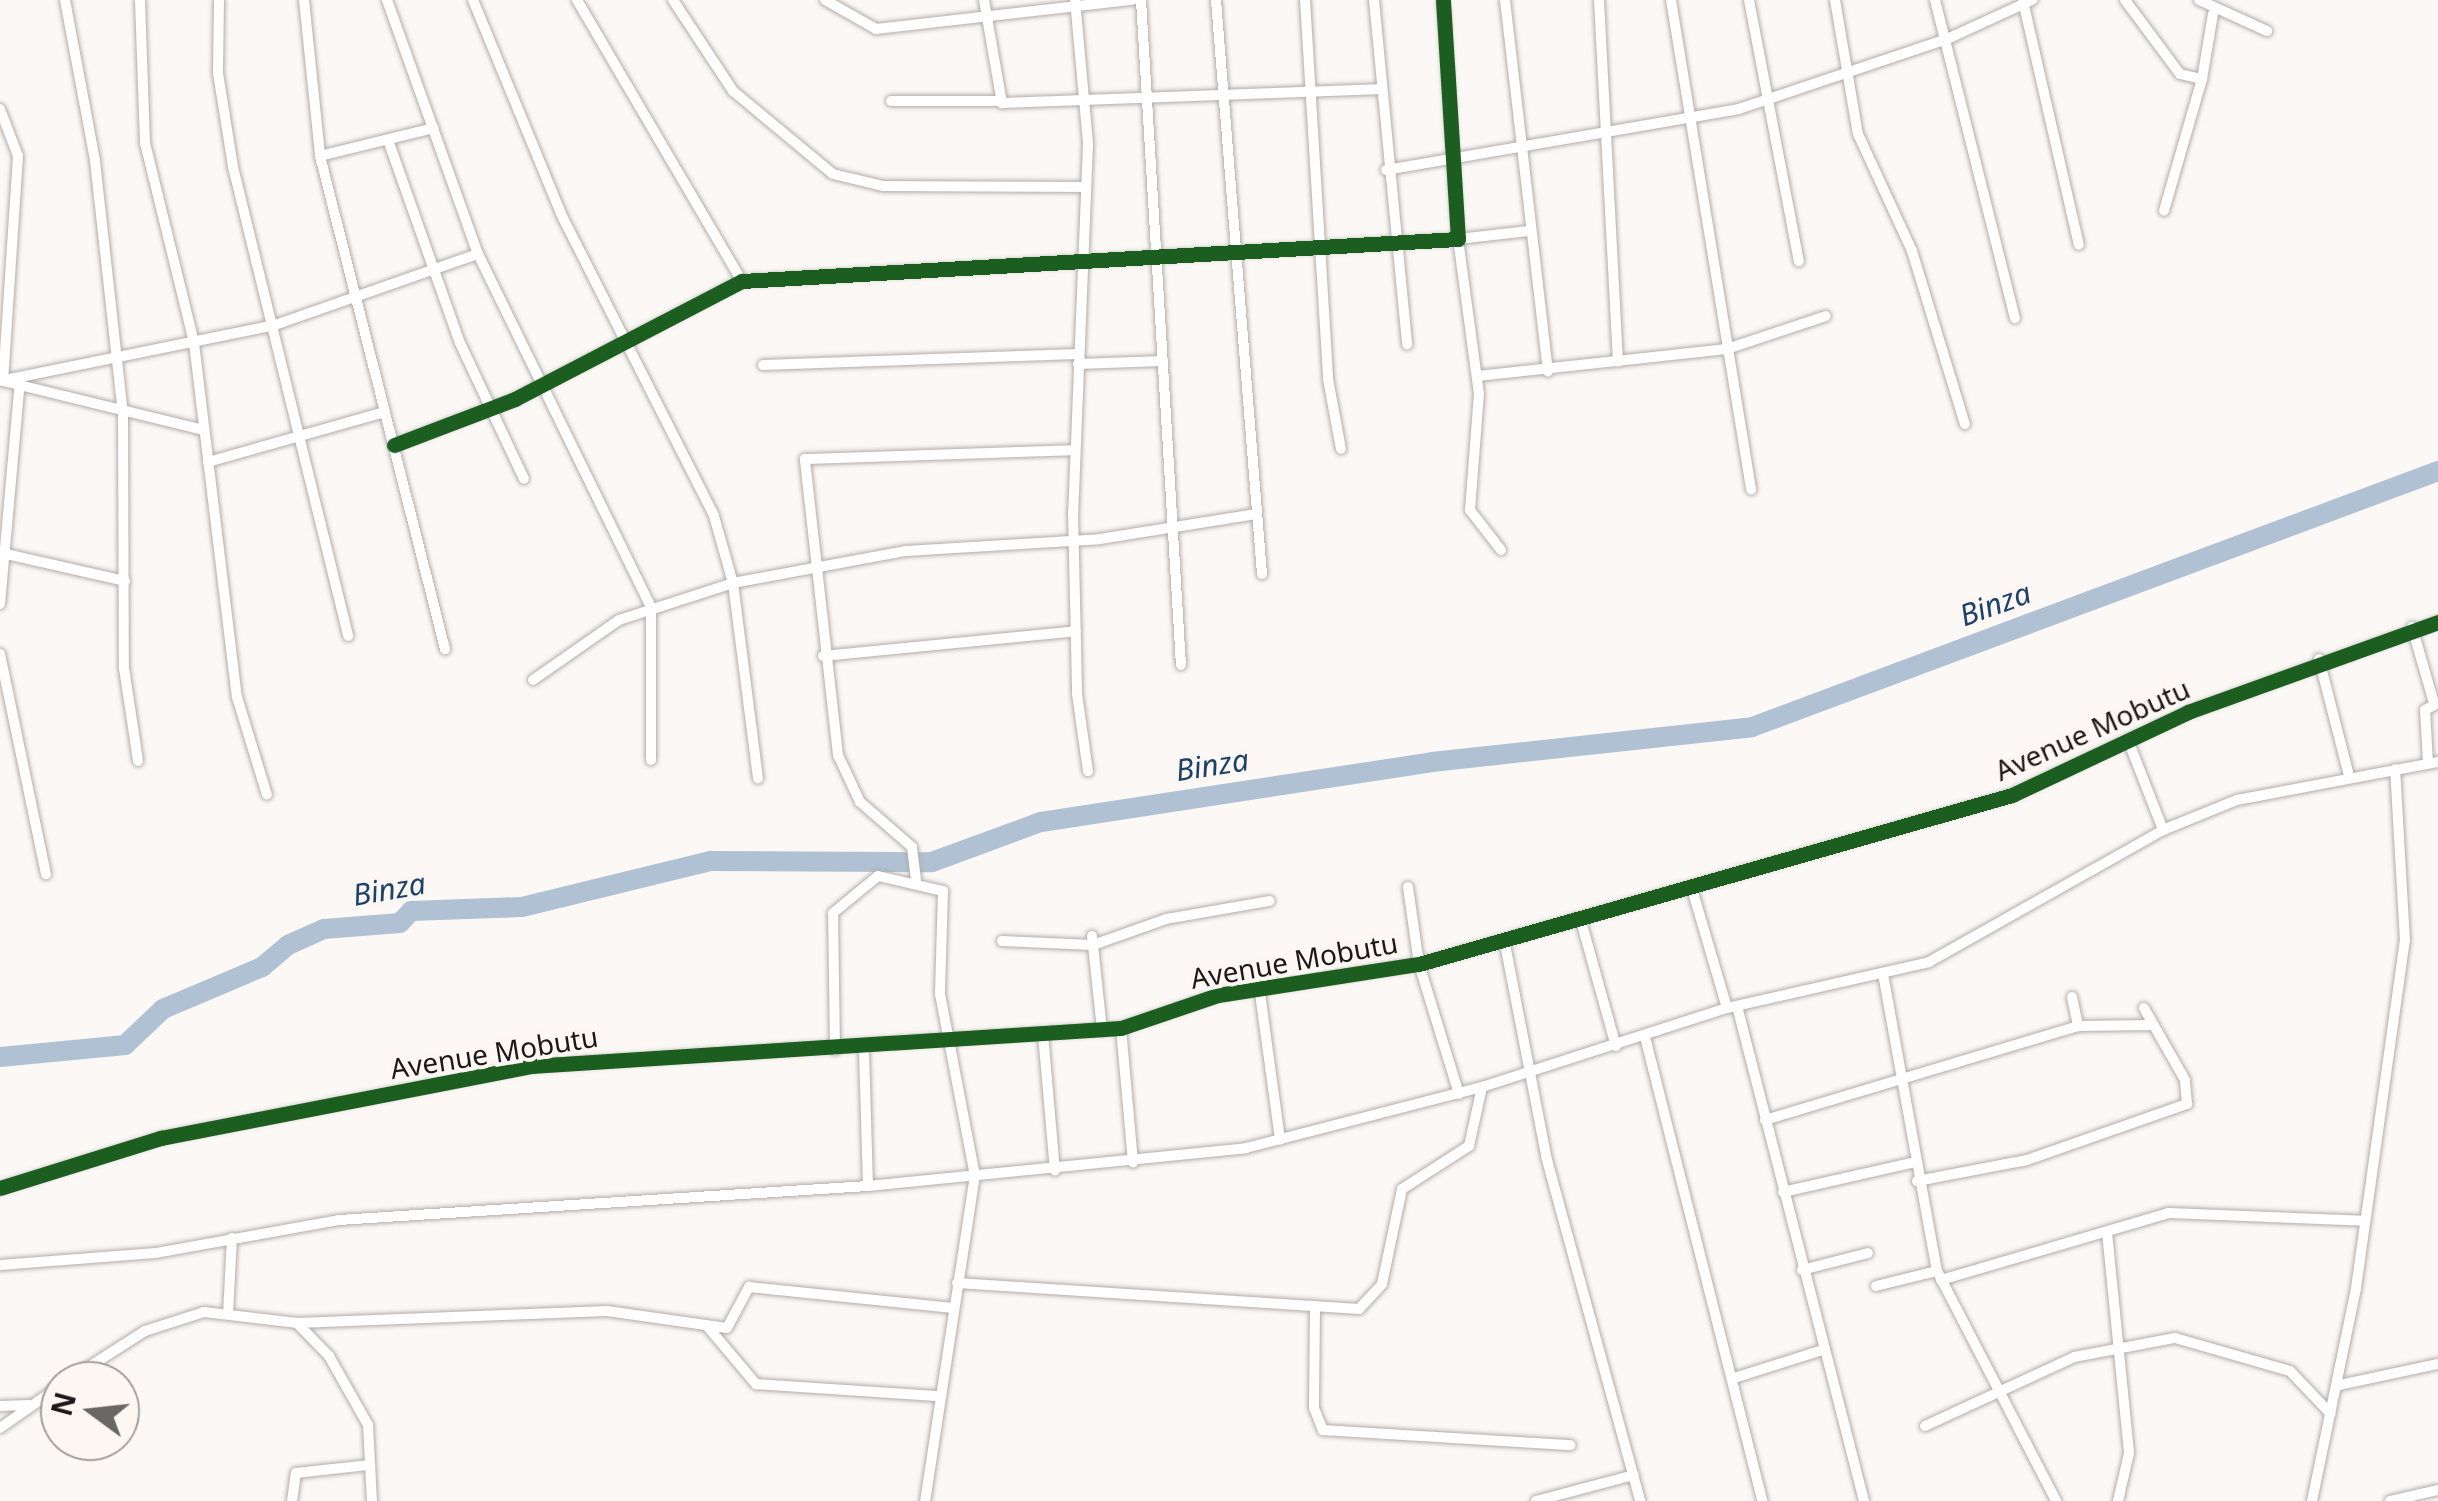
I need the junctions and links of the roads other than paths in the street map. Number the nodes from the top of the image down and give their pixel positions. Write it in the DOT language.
graph roads {
  1 [pos="65,0"];
  2 [pos="140,0"];
  3 [pos="219,0"];
  4 [pos="304,0"];
  5 [pos="387,0"];
  6 [pos="473,0"];
  7 [pos="577,0"];
  8 [pos="673,0"];
  9 [pos="825,0"];
  10 [pos="984,0"];
  11 [pos="1132,0"];
  12 [pos="1141,0"];
  13 [pos="1216,0"];
  14 [pos="1305,0"];
  15 [pos="1374,0"];
  16 [pos="1443,0"];
  17 [pos="1505,0"];
  18 [pos="1599,0"];
  19 [pos="1671,0"];
  20 [pos="1749,0"];
  21 [pos="1835,0"];
  22 [pos="1935,0"];
  23 [pos="2126,0"];
  24 [pos="2199,0"];
  25 [pos="2026,1"];
  26 [pos="1076,4"];
  27 [pos="2213,14"];
  28 [pos="986,15"];
  29 [pos="2267,31"];
  30 [pos="1948,39"];
  31 [pos="1848,68"];
  32 [pos="2202,78"];
  33 [pos="1376,89"];
  34 [pos="1308,92"];
  35 [pos="1148,97"];
  36 [pos="1224,97"];
  37 [pos="1086,99"];
  38 [pos="1767,99"];
  39 [pos="997,101"];
  40 [pos="891,102"];
  41 [pos="0,109"];
  42 [pos="1694,117"];
  43 [pos="434,128"];
  44 [pos="1606,135"];
  45 [pos="388,140"];
  46 [pos="1522,152"];
  47 [pos="320,156"];
  48 [pos="1456,161"];
  49 [pos="1386,170"];
  50 [pos="1082,186"];
  51 [pos="2164,211"];
  52 [pos="1529,231"];
  53 [pos="1458,239"];
  54 [pos="2078,245"];
  55 [pos="1396,248"];
  56 [pos="1320,252"];
  57 [pos="478,254"];
  58 [pos="1242,256"];
  59 [pos="1080,258"];
  60 [pos="1156,259"];
  61 [pos="1798,262"];
  62 [pos="434,273"];
  63 [pos="742,281"];
  64 [pos="358,299"];
  65 [pos="1826,316"];
  66 [pos="2015,318"];
  67 [pos="276,325"];
  68 [pos="623,342"];
  69 [pos="194,343"];
  70 [pos="1408,344"];
  71 [pos="1727,349"];
  72 [pos="115,358"];
  73 [pos="1078,359"];
  74 [pos="1162,361"];
  75 [pos="1618,362"];
  76 [pos="763,365"];
  77 [pos="1548,372"];
  78 [pos="1478,376"];
  79 [pos="1,381"];
  80 [pos="538,387"];
  81 [pos="20,389"];
  82 [pos="488,408"];
  83 [pos="385,412"];
  84 [pos="124,414"];
  85 [pos="1965,424"];
  86 [pos="204,430"];
  87 [pos="302,438"];
  88 [pos="394,445"];
  89 [pos="1341,449"];
  90 [pos="1074,450"];
  91 [pos="208,462"];
  92 [pos="524,478"];
  93 [pos="1751,489"];
  94 [pos="1256,514"];
  95 [pos="1174,525"];
  96 [pos="1076,535"];
  97 [pos="1501,550"];
  98 [pos="6,554"];
  99 [pos="817,566"];
  100 [pos="1262,574"];
  101 [pos="126,581"];
  102 [pos="733,583"];
  103 [pos="0,604"];
  104 [pos="652,606"];
  105 [pos="2438,622"];
  106 [pos="2412,627"];
  107 [pos="1076,631"];
  108 [pos="348,636"];
  109 [pos="445,649"];
  110 [pos="0,654"];
  111 [pos="823,656"];
  112 [pos="2320,660"];
  113 [pos="1181,666"];
  114 [pos="533,680"];
  115 [pos="2436,703"];
  116 [pos="2128,740"];
  117 [pos="650,760"];
  118 [pos="138,761"];
  119 [pos="2433,762"];
  120 [pos="2395,769"];
  121 [pos="1088,772"];
  122 [pos="2348,772"];
  123 [pos="758,778"];
  124 [pos="267,795"];
  125 [pos="2164,830"];
  126 [pos="46,874"];
  127 [pos="917,876"];
  128 [pos="1408,887"];
  129 [pos="1692,889"];
  130 [pos="1269,901"];
  131 [pos="1581,920"];
  132 [pos="1093,940"];
  133 [pos="1002,941"];
  134 [pos="1505,944"];
  135 [pos="1419,964"];
  136 [pos="1884,974"];
  137 [pos="1259,986"];
  138 [pos="2072,997"];
  139 [pos="1732,1007"];
  140 [pos="2144,1008"];
  141 [pos="2153,1025"];
  142 [pos="2078,1026"];
  143 [pos="1121,1028"];
  144 [pos="1102,1030"];
  145 [pos="1043,1034"];
  146 [pos="1645,1037"];
  147 [pos="951,1042"];
  148 [pos="1616,1046"];
  149 [pos="835,1050"];
  150 [pos="864,1051"];
  151 [pos="1530,1072"];
  152 [pos="1898,1077"];
  153 [pos="1482,1087"];
  154 [pos="1459,1094"];
  155 [pos="1765,1120"];
  156 [pos="1280,1140"];
  157 [pos="1132,1162"];
  158 [pos="1912,1163"];
  159 [pos="1055,1170"];
  160 [pos="975,1175"];
  161 [pos="1916,1180"];
  162 [pos="868,1186"];
  163 [pos="0,1188"];
  164 [pos="1783,1192"];
  165 [pos="2365,1221"];
  166 [pos="2106,1232"];
  167 [pos="232,1238"];
  168 [pos="1868,1253"];
  169 [pos="0,1265"];
  170 [pos="1802,1270"];
  171 [pos="1939,1276"];
  172 [pos="957,1282"];
  173 [pos="1876,1286"];
  174 [pos="953,1308"];
  175 [pos="1315,1309"];
  176 [pos="228,1314"];
  177 [pos="296,1322"];
  178 [pos="708,1327"];
  179 [pos="2120,1346"];
  180 [pos="1823,1350"];
  181 [pos="100,1361"];
  182 [pos="2438,1364"];
  183 [pos="1734,1378"];
  184 [pos="2339,1386"];
  185 [pos="1993,1388"];
  186 [pos="939,1396"];
  187 [pos="40,1399"];
  188 [pos="30,1405"];
  189 [pos="0,1406"];
  190 [pos="2331,1414"];
  191 [pos="1925,1426"];
  192 [pos="0,1428"];
  193 [pos="1570,1445"];
  194 [pos="368,1465"];
  195 [pos="1634,1476"];
  196 [pos="2438,1490"];
  197 [pos="292,1501"];
  198 [pos="372,1501"];
  199 [pos="924,1501"];
  200 [pos="1536,1501"];
  201 [pos="1640,1501"];
  202 [pos="1762,1501"];
  203 [pos="1864,1501"];
  204 [pos="2056,1501"];
  205 [pos="2118,1501"];
  206 [pos="2312,1501"];
  207 [pos="2390,1501"];
  208 [pos="2428,1501"];
  1 -- 72 [label="street"];
  2 -- 69 [label="street"];
  3 -- 67 [label="street"];
  4 -- 47 [label="street"];
  5 -- 43 [label="street"];
  6 -- 68 [label="street"];
  7 -- 63 [label="street"];
  8 -- 50 [label="street"];
  9 -- 28 [label="street"];
  10 -- 28 [label="street"];
  11 -- 26 [label="street"];
  12 -- 35 [label="street"];
  13 -- 36 [label="street"];
  14 -- 34 [label="street"];
  15 -- 33 [label="street"];
  16 -- 48 [label="street"];
  17 -- 46 [label="street"];
  18 -- 44 [label="street"];
  19 -- 42 [label="street"];
  20 -- 38 [label="street"];
  21 -- 31 [label="street"];
  22 -- 30 [label="street"];
  23 -- 32 [label="street"];
  24 -- 27 [label="street"];
  25 -- 30 [label="street"];
  25 -- 54 [label="street"];
  26 -- 28 [label="street"];
  26 -- 37 [label="street"];
  27 -- 29 [label="street"];
  27 -- 32 [label="street"];
  28 -- 39 [label="street"];
  30 -- 31 [label="street"];
  30 -- 66 [label="street"];
  31 -- 38 [label="street"];
  31 -- 85 [label="street"];
  32 -- 51 [label="street"];
  33 -- 34 [label="street"];
  33 -- 49 [label="street"];
  34 -- 36 [label="street"];
  34 -- 56 [label="street"];
  35 -- 36 [label="street"];
  35 -- 37 [label="street"];
  35 -- 60 [label="street"];
  36 -- 58 [label="street"];
  37 -- 39 [label="street"];
  37 -- 50 [label="street"];
  38 -- 42 [label="street"];
  38 -- 61 [label="street"];
  39 -- 40 [label="street"];
  41 -- 79 [label="street"];
  42 -- 44 [label="street"];
  42 -- 71 [label="street"];
  43 -- 45 [label="street"];
  43 -- 57 [label="street"];
  44 -- 46 [label="street"];
  44 -- 75 [label="street"];
  45 -- 47 [label="street"];
  45 -- 62 [label="street"];
  46 -- 48 [label="street"];
  46 -- 52 [label="street"];
  47 -- 64 [label="street"];
  48 -- 49 [label="street"];
  48 -- 53 [label="street"];
  49 -- 55 [label="street"];
  50 -- 59 [label="street"];
  52 -- 53 [label="street"];
  52 -- 77 [label="street"];
  53 -- 55 [label="street"];
  53 -- 78 [label="street"];
  55 -- 56 [label="street"];
  55 -- 70 [label="street"];
  56 -- 58 [label="street"];
  56 -- 89 [label="street"];
  57 -- 62 [label="street"];
  57 -- 80 [label="street"];
  58 -- 60 [label="street"];
  58 -- 94 [label="street"];
  59 -- 60 [label="street"];
  59 -- 63 [label="street"];
  59 -- 73 [label="street"];
  60 -- 74 [label="street"];
  62 -- 64 [label="street"];
  62 -- 82 [label="street"];
  63 -- 68 [label="street"];
  64 -- 67 [label="street"];
  64 -- 83 [label="street"];
  65 -- 71 [label="street"];
  67 -- 69 [label="street"];
  67 -- 87 [label="street"];
  68 -- 80 [label="street"];
  68 -- 102 [label="street"];
  69 -- 72 [label="street"];
  69 -- 86 [label="street"];
  71 -- 75 [label="street"];
  71 -- 93 [label="street"];
  72 -- 79 [label="street"];
  72 -- 84 [label="street"];
  73 -- 74 [label="street"];
  73 -- 76 [label="street"];
  73 -- 90 [label="street"];
  74 -- 95 [label="street"];
  75 -- 77 [label="street"];
  77 -- 78 [label="street"];
  78 -- 97 [label="street"];
  79 -- 81 [label="street"];
  80 -- 82 [label="street"];
  80 -- 104 [label="street"];
  81 -- 84 [label="street"];
  81 -- 98 [label="street"];
  82 -- 88 [label="street"];
  82 -- 92 [label="street"];
  83 -- 87 [label="street"];
  83 -- 88 [label="street"];
  84 -- 86 [label="street"];
  84 -- 101 [label="street"];
  86 -- 91 [label="street"];
  87 -- 91 [label="street"];
  87 -- 108 [label="street"];
  88 -- 109 [label="street"];
  90 -- 96 [label="street"];
  90 -- 99 [label="street"];
  91 -- 124 [label="street"];
  94 -- 95 [label="street"];
  94 -- 100 [label="street"];
  95 -- 96 [label="street"];
  95 -- 113 [label="street"];
  96 -- 99 [label="street"];
  96 -- 107 [label="street"];
  98 -- 101 [label="street"];
  98 -- 103 [label="street"];
  99 -- 102 [label="street"];
  99 -- 111 [label="street"];
  101 -- 118 [label="street"];
  102 -- 104 [label="street"];
  102 -- 123 [label="street"];
  104 -- 114 [label="street"];
  104 -- 117 [label="street"];
  105 -- 106 [label="street, Avenue Mobutu"];
  106 -- 112 [label="street, Avenue Mobutu"];
  106 -- 115 [label="street"];
  107 -- 111 [label="street"];
  107 -- 121 [label="street"];
  110 -- 126 [label="street"];
  111 -- 127 [label="street"];
  112 -- 116 [label="street, Avenue Mobutu"];
  112 -- 122 [label="street"];
  115 -- 119 [label="street"];
  116 -- 125 [label="street"];
  116 -- 129 [label="street, Avenue Mobutu"];
  119 -- 120 [label="street"];
  120 -- 122 [label="street"];
  120 -- 165 [label="street"];
  122 -- 125 [label="street"];
  125 -- 136 [label="street"];
  127 -- 147 [label="street"];
  127 -- 149 [label="street"];
  128 -- 135 [label="street"];
  129 -- 131 [label="street, Avenue Mobutu"];
  129 -- 139 [label="street"];
  130 -- 132 [label="street"];
  131 -- 134 [label="street, Avenue Mobutu"];
  131 -- 148 [label="street"];
  132 -- 133 [label="street"];
  132 -- 144 [label="street"];
  134 -- 135 [label="street, Avenue Mobutu"];
  134 -- 151 [label="street"];
  135 -- 137 [label="street, Avenue Mobutu"];
  135 -- 154 [label="street"];
  136 -- 139 [label="street"];
  136 -- 152 [label="street"];
  137 -- 143 [label="street, Avenue Mobutu"];
  137 -- 156 [label="street"];
  138 -- 142 [label="street"];
  139 -- 146 [label="street"];
  139 -- 155 [label="street"];
  140 -- 141 [label="street"];
  141 -- 142 [label="street"];
  141 -- 161 [label="street"];
  142 -- 152 [label="street"];
  143 -- 144 [label="street, Avenue Mobutu"];
  143 -- 157 [label="street"];
  144 -- 145 [label="street, Avenue Mobutu"];
  145 -- 147 [label="street, Avenue Mobutu"];
  145 -- 159 [label="street"];
  146 -- 148 [label="street"];
  146 -- 183 [label="street"];
  147 -- 150 [label="street, Avenue Mobutu"];
  147 -- 160 [label="street"];
  148 -- 151 [label="street"];
  149 -- 150 [label="street, Avenue Mobutu"];
  149 -- 163 [label="street, Avenue Mobutu"];
  150 -- 162 [label="street"];
  151 -- 153 [label="street"];
  151 -- 195 [label="street"];
  152 -- 155 [label="street"];
  152 -- 158 [label="street"];
  153 -- 154 [label="street"];
  153 -- 175 [label="street"];
  154 -- 156 [label="street"];
  155 -- 164 [label="street"];
  156 -- 157 [label="street"];
  157 -- 159 [label="street"];
  158 -- 161 [label="street"];
  158 -- 164 [label="street"];
  159 -- 160 [label="street"];
  160 -- 162 [label="street"];
  160 -- 172 [label="street"];
  161 -- 171 [label="street"];
  162 -- 167 [label="street"];
  164 -- 170 [label="street"];
  165 -- 166 [label="street"];
  165 -- 184 [label="street"];
  166 -- 171 [label="street"];
  166 -- 179 [label="street"];
  167 -- 169 [label="street"];
  167 -- 176 [label="street"];
  168 -- 170 [label="street"];
  170 -- 180 [label="street"];
  171 -- 173 [label="street"];
  171 -- 185 [label="street"];
  172 -- 174 [label="street"];
  172 -- 175 [label="street"];
  174 -- 178 [label="street"];
  174 -- 186 [label="street"];
  175 -- 193 [label="street"];
  176 -- 177 [label="street"];
  176 -- 181 [label="street"];
  177 -- 178 [label="street"];
  177 -- 194 [label="street"];
  178 -- 186 [label="street"];
  179 -- 185 [label="street"];
  179 -- 190 [label="street"];
  179 -- 205 [label="street"];
  180 -- 183 [label="street"];
  180 -- 203 [label="street"];
  182 -- 184 [label="street"];
  183 -- 202 [label="street"];
  184 -- 190 [label="street"];
  185 -- 191 [label="street"];
  185 -- 204 [label="street"];
  186 -- 199 [label="street"];
  187 -- 188 [label="street"];
  188 -- 189 [label="street"];
  188 -- 192 [label="street"];
  190 -- 206 [label="street"];
  194 -- 197 [label="street"];
  194 -- 198 [label="street"];
  195 -- 200 [label="street"];
  195 -- 201 [label="street"];
  196 -- 207 [label="street"];
  196 -- 208 [label="street"];
}
